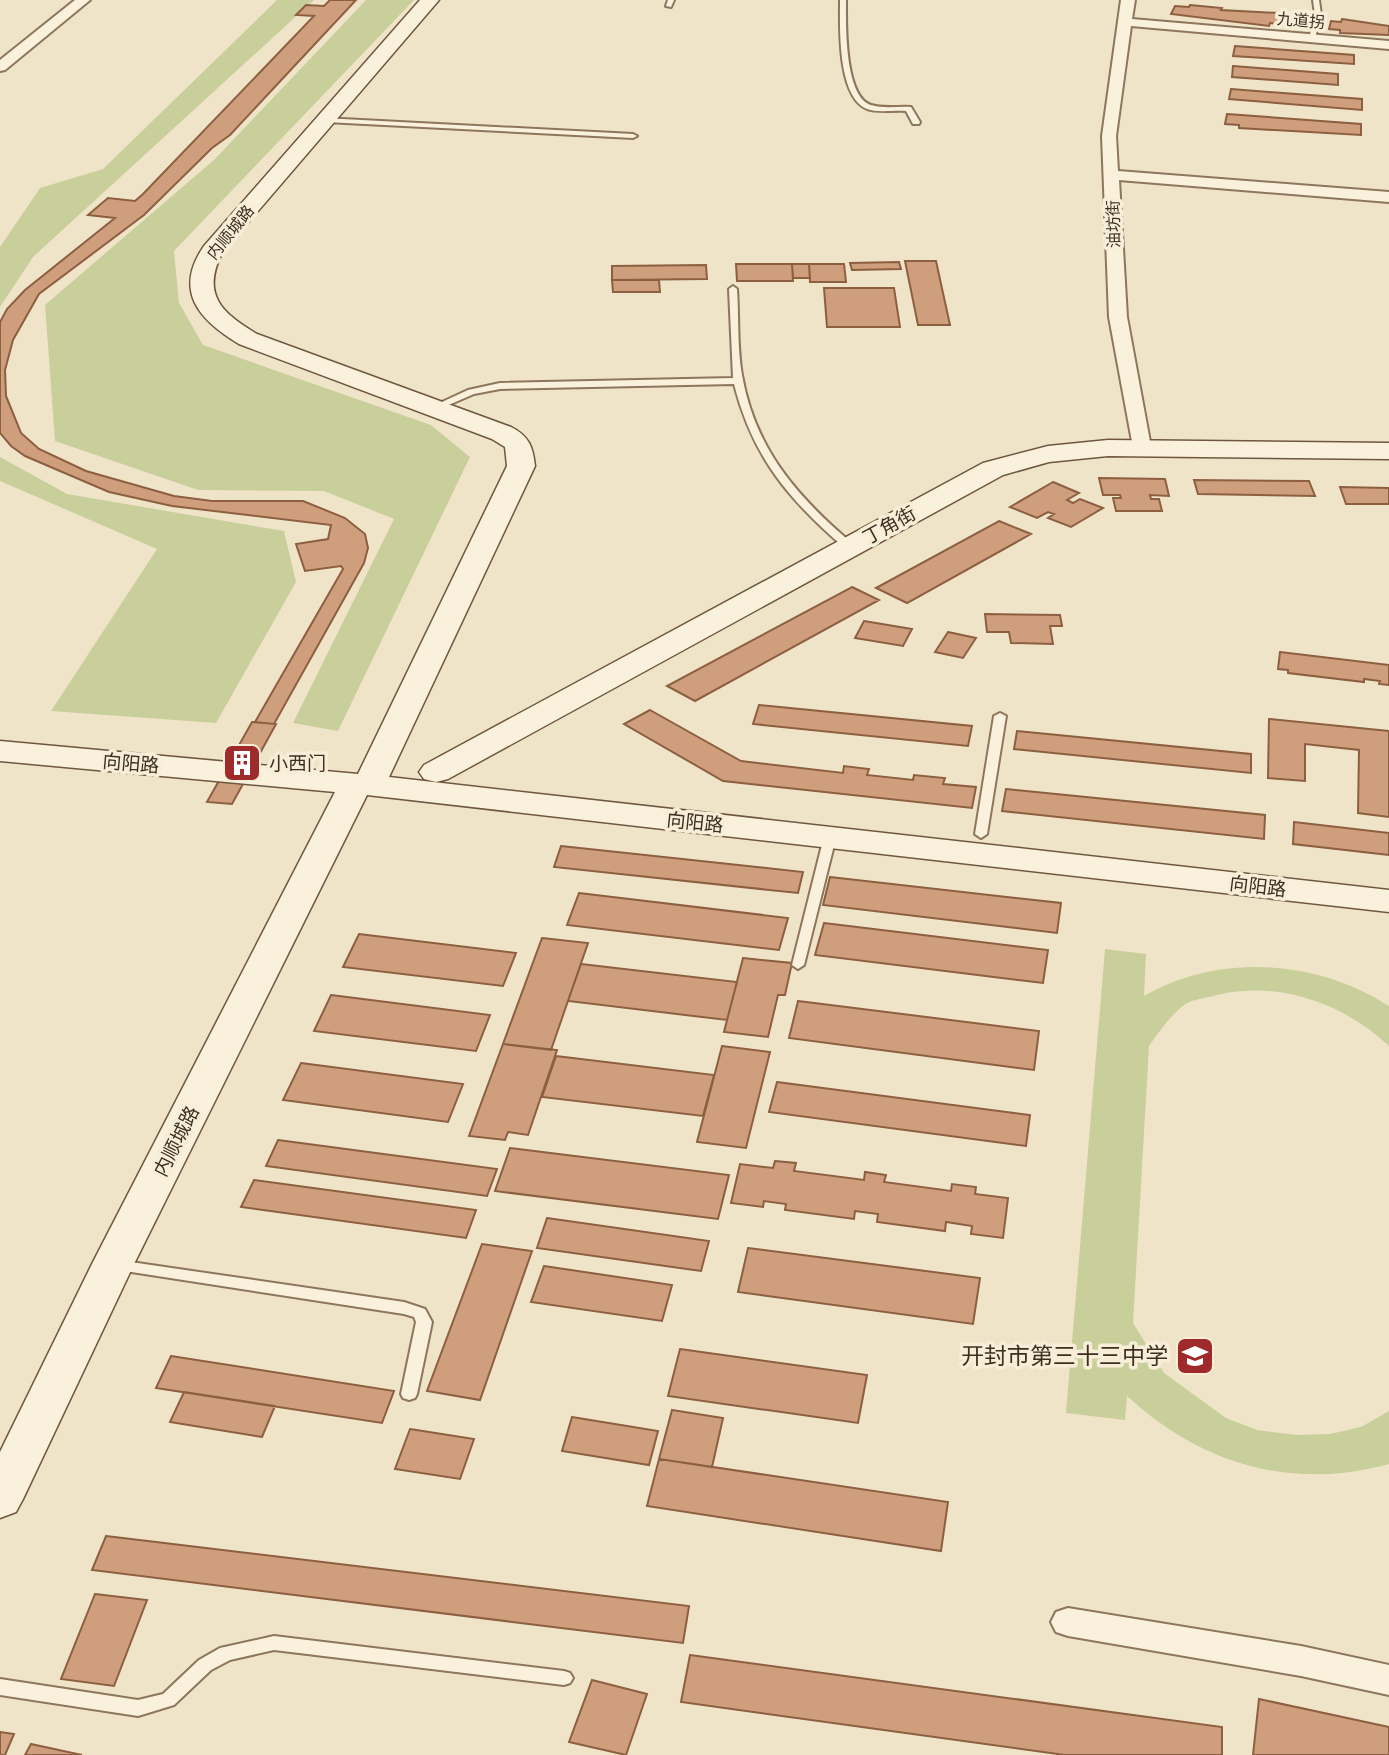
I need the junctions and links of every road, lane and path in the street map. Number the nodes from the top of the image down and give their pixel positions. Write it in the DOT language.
graph roads {
  1 [pos="83,0"];
  2 [pos="430,0"];
  3 [pos="843,0"];
  4 [pos="1128,0"];
  5 [pos="1316,0"];
  6 [pos="1126,22"];
  7 [pos="1312,38"];
  8 [pos="1389,45"];
  9 [pos="0,68"];
  10 [pos="326,120"];
  11 [pos="916,122"];
  12 [pos="633,136"];
  13 [pos="1112,175"];
  14 [pos="1389,197"];
  15 [pos="733,289"];
  16 [pos="738,381"];
  17 [pos="434,408"];
  18 [pos="1142,447"];
  19 [pos="1389,451"];
  20 [pos="850,547"];
  21 [pos="1000,716"];
  22 [pos="0,732"];
  23 [pos="0,751"];
  24 [pos="436,772"];
  25 [pos="361,776"];
  26 [pos="981,834"];
  27 [pos="830,837"];
  28 [pos="1389,881"];
  29 [pos="1389,901"];
  30 [pos="798,965"];
  31 [pos="113,1264"];
  32 [pos="409,1394"];
  33 [pos="0,1499"];
  34 [pos="1068,1622"];
  35 [pos="564,1678"];
  36 [pos="1389,1680"];
  37 [pos="0,1687"];
  1 -- 9 [label="street"];
  2 -- 10 [label="street, 内顺城路"];
  3 -- 11 [label="lane"];
  4 -- 6 [label="street, 油坊街"];
  5 -- 7 [label="lane"];
  6 -- 7 [label="street, 九道拐"];
  6 -- 13 [label="street, 油坊街"];
  7 -- 8 [label="street, 九道拐"];
  10 -- 12 [label="lane"];
  10 -- 17 [label="street, 内顺城路"];
  13 -- 14 [label="street"];
  13 -- 18 [label="street, 油坊街"];
  15 -- 16 [label="lane"];
  16 -- 17 [label="lane"];
  16 -- 20 [label="lane"];
  17 -- 25 [label="street, 内顺城路"];
  18 -- 19 [label="street, 丁角街"];
  18 -- 20 [label="street, 丁角街"];
  20 -- 24 [label="street, 丁角街"];
  21 -- 26 [label="lane"];
  22 -- 25 [label="street, 向阳路"];
  23 -- 25 [label="street, 向阳路"];
  24 -- 25 [label="street, 向阳路"];
  24 -- 26 [label="street, 向阳路"];
  25 -- 27 [label="street, 向阳路"];
  25 -- 31 [label="street, 内顺城路"];
  26 -- 28 [label="street, 向阳路"];
  27 -- 29 [label="street, 向阳路"];
  27 -- 30 [label="lane"];
  31 -- 32 [label="lane"];
  31 -- 33 [label="street, 内顺城路"];
  34 -- 36 [label="street"];
  35 -- 37 [label="lane"];
}
